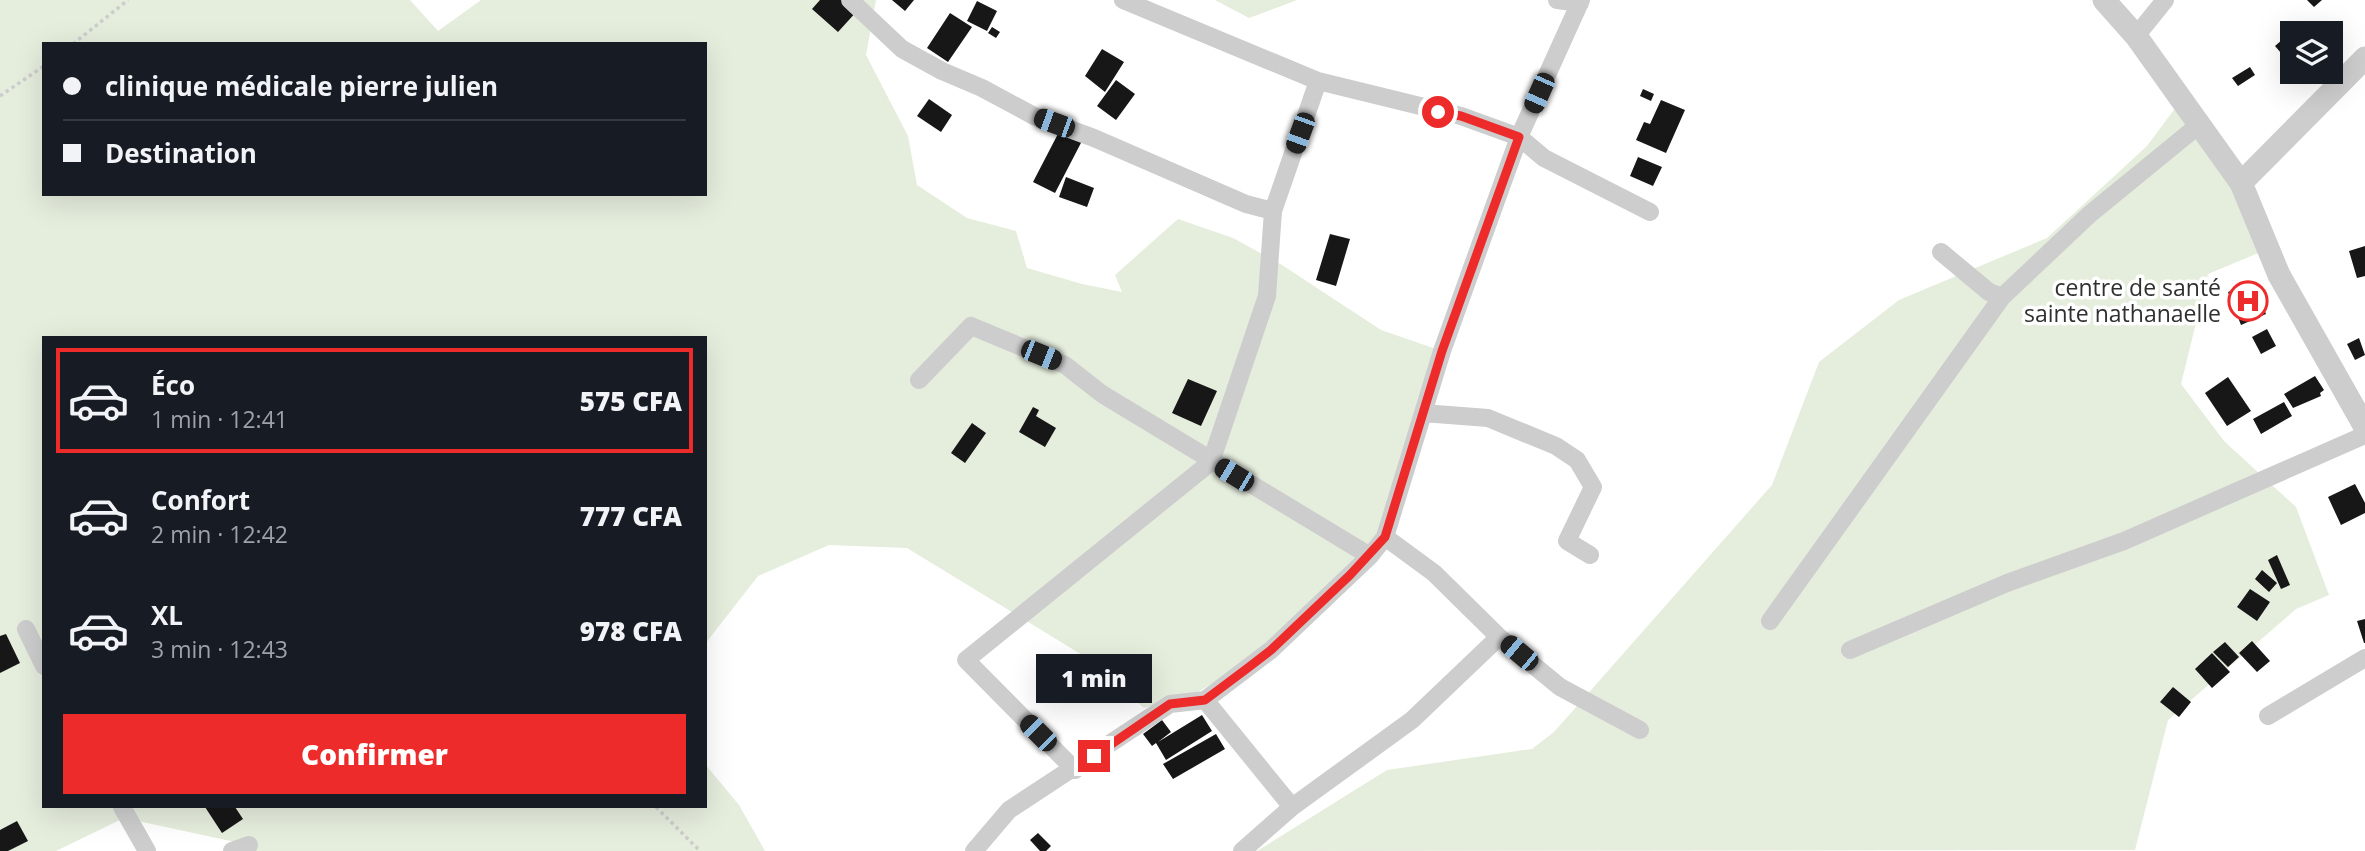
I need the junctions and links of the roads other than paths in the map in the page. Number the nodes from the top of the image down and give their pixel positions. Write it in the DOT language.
graph roads {
  1 [pos="850,0"];
  2 [pos="1123,0"];
  3 [pos="1557,0"];
  4 [pos="2104,0"];
  5 [pos="2165,0"];
  6 [pos="1581,2"];
  7 [pos="2136,36"];
  8 [pos="2365,58"];
  9 [pos="1318,81"];
  10 [pos="2200,124"];
  11 [pos="1519,137"];
  12 [pos="2241,183"];
  13 [pos="1272,211"];
  14 [pos="1650,212"];
  15 [pos="1941,252"];
  16 [pos="2002,297"];
  17 [pos="919,380"];
  18 [pos="1423,413"];
  19 [pos="2363,423"];
  20 [pos="1211,462"];
  21 [pos="1385,537"];
  22 [pos="1590,555"];
  23 [pos="1370,556"];
  24 [pos="1770,621"];
  25 [pos="26,629"];
  26 [pos="1499,636"];
  27 [pos="1850,650"];
  28 [pos="2365,658"];
  29 [pos="42,662"];
  30 [pos="1205,700"];
  31 [pos="2268,716"];
  32 [pos="1640,730"];
  33 [pos="1074,769"];
  34 [pos="1292,807"];
  35 [pos="123,808"];
  36 [pos="147,851"];
  37 [pos="974,851"];
  38 [pos="1242,851"];
  1 -- 13 [label="street"];
  2 -- 9 [label="street"];
  3 -- 6 [label="street"];
  4 -- 7 [label="street"];
  5 -- 7 [label="street"];
  6 -- 11 [label="street"];
  7 -- 10 [label="street"];
  8 -- 12 [label="street"];
  9 -- 11 [label="street"];
  9 -- 13 [label="street"];
  10 -- 12 [label="street"];
  10 -- 16 [label="street"];
  11 -- 14 [label="street"];
  11 -- 18 [label="street"];
  12 -- 19 [label="street"];
  13 -- 20 [label="street"];
  15 -- 16 [label="street"];
  16 -- 24 [label="street"];
  17 -- 20 [label="street"];
  18 -- 21 [label="street"];
  18 -- 22 [label="street"];
  19 -- 27 [label="street"];
  20 -- 23 [label="street"];
  20 -- 33 [label="street"];
  21 -- 23 [label="street"];
  21 -- 26 [label="street"];
  23 -- 30 [label="street"];
  25 -- 29 [label="street"];
  26 -- 32 [label="street"];
  26 -- 34 [label="street"];
  28 -- 31 [label="street"];
  30 -- 33 [label="street"];
  30 -- 34 [label="street"];
  33 -- 37 [label="street"];
  34 -- 38 [label="street"];
  35 -- 36 [label="street"];
}
